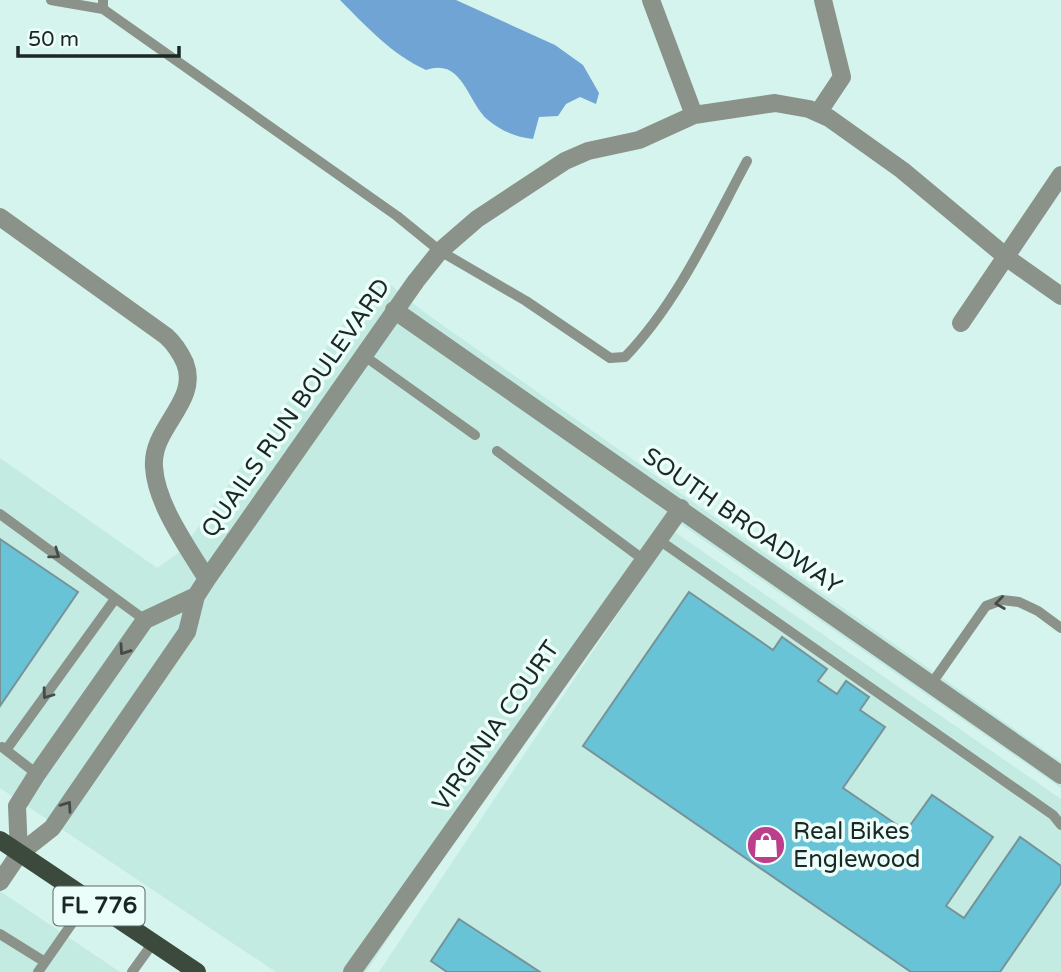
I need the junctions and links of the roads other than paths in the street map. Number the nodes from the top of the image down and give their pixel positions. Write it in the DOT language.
graph roads {
  1 [pos="51,0"];
  2 [pos="651,0"];
  3 [pos="823,0"];
  4 [pos="103,4"];
  5 [pos="818,113"];
  6 [pos="694,115"];
  7 [pos="747,161"];
  8 [pos="1061,175"];
  9 [pos="0,217"];
  10 [pos="440,251"];
  11 [pos="1006,256"];
  12 [pos="1061,296"];
  13 [pos="394,310"];
  14 [pos="961,323"];
  15 [pos="363,355"];
  16 [pos="475,435"];
  17 [pos="497,451"];
  18 [pos="681,509"];
  19 [pos="0,514"];
  20 [pos="659,540"];
  21 [pos="644,560"];
  22 [pos="207,579"];
  23 [pos="196,596"];
  24 [pos="116,599"];
  25 [pos="145,620"];
  26 [pos="1061,628"];
  27 [pos="932,682"];
  28 [pos="3,748"];
  29 [pos="37,774"];
  30 [pos="1061,775"];
  31 [pos="1061,825"];
  32 [pos="0,840"];
  33 [pos="19,854"];
  34 [pos="0,882"];
  35 [pos="89,899"];
  36 [pos="0,934"];
  37 [pos="153,943"];
  38 [pos="45,962"];
  39 [pos="38,972"];
  40 [pos="132,972"];
  41 [pos="197,972"];
  42 [pos="352,972"];
  1 -- 4 [label="lane"];
  2 -- 6 [label="street"];
  3 -- 5 [label="street"];
  4 -- 10 [label="lane"];
  5 -- 6 [label="street, QUAILS RUN BOULEVARD"];
  5 -- 11 [label="street, QUAILS RUN BOULEVARD"];
  6 -- 10 [label="street, QUAILS RUN BOULEVARD"];
  7 -- 10 [label="lane"];
  8 -- 11 [label="street"];
  9 -- 22 [label="street"];
  10 -- 13 [label="street, QUAILS RUN BOULEVARD"];
  11 -- 12 [label="street, QUAILS RUN BOULEVARD"];
  11 -- 14 [label="street"];
  13 -- 15 [label="street, QUAILS RUN BOULEVARD"];
  13 -- 18 [label="street, SOUTH BROADWAY"];
  15 -- 16 [label="lane"];
  15 -- 22 [label="street, QUAILS RUN BOULEVARD"];
  17 -- 21 [label="lane"];
  18 -- 20 [label="street, VIRGINIA COURT"];
  18 -- 27 [label="street, SOUTH BROADWAY"];
  19 -- 24 [label="lane, one-way"];
  20 -- 21 [label="street, VIRGINIA COURT"];
  20 -- 31 [label="lane"];
  21 -- 42 [label="street, VIRGINIA COURT"];
  22 -- 23 [label="street, QUAILS RUN BOULEVARD"];
  23 -- 25 [label="street"];
  33 -- 23 [label="street, QUAILS RUN BOULEVARD, one-way"];
  24 -- 25 [label="lane"];
  24 -- 28 [label="lane, one-way"];
  25 -- 29 [label="street, one-way"];
  26 -- 27 [label="lane, one-way"];
  27 -- 30 [label="street, SOUTH BROADWAY"];
  28 -- 29 [label="lane"];
  29 -- 33 [label="street"];
  32 -- 33 [label="main road, FL 776"];
  33 -- 34 [label="street, QUAILS RUN BOULEVARD"];
  33 -- 35 [label="main road, FL 776"];
  35 -- 37 [label="main road, FL 776"];
  35 -- 38 [label="lane"];
  36 -- 38 [label="lane"];
  37 -- 40 [label="lane"];
  37 -- 41 [label="main road, FL 776"];
  38 -- 39 [label="lane"];
}
